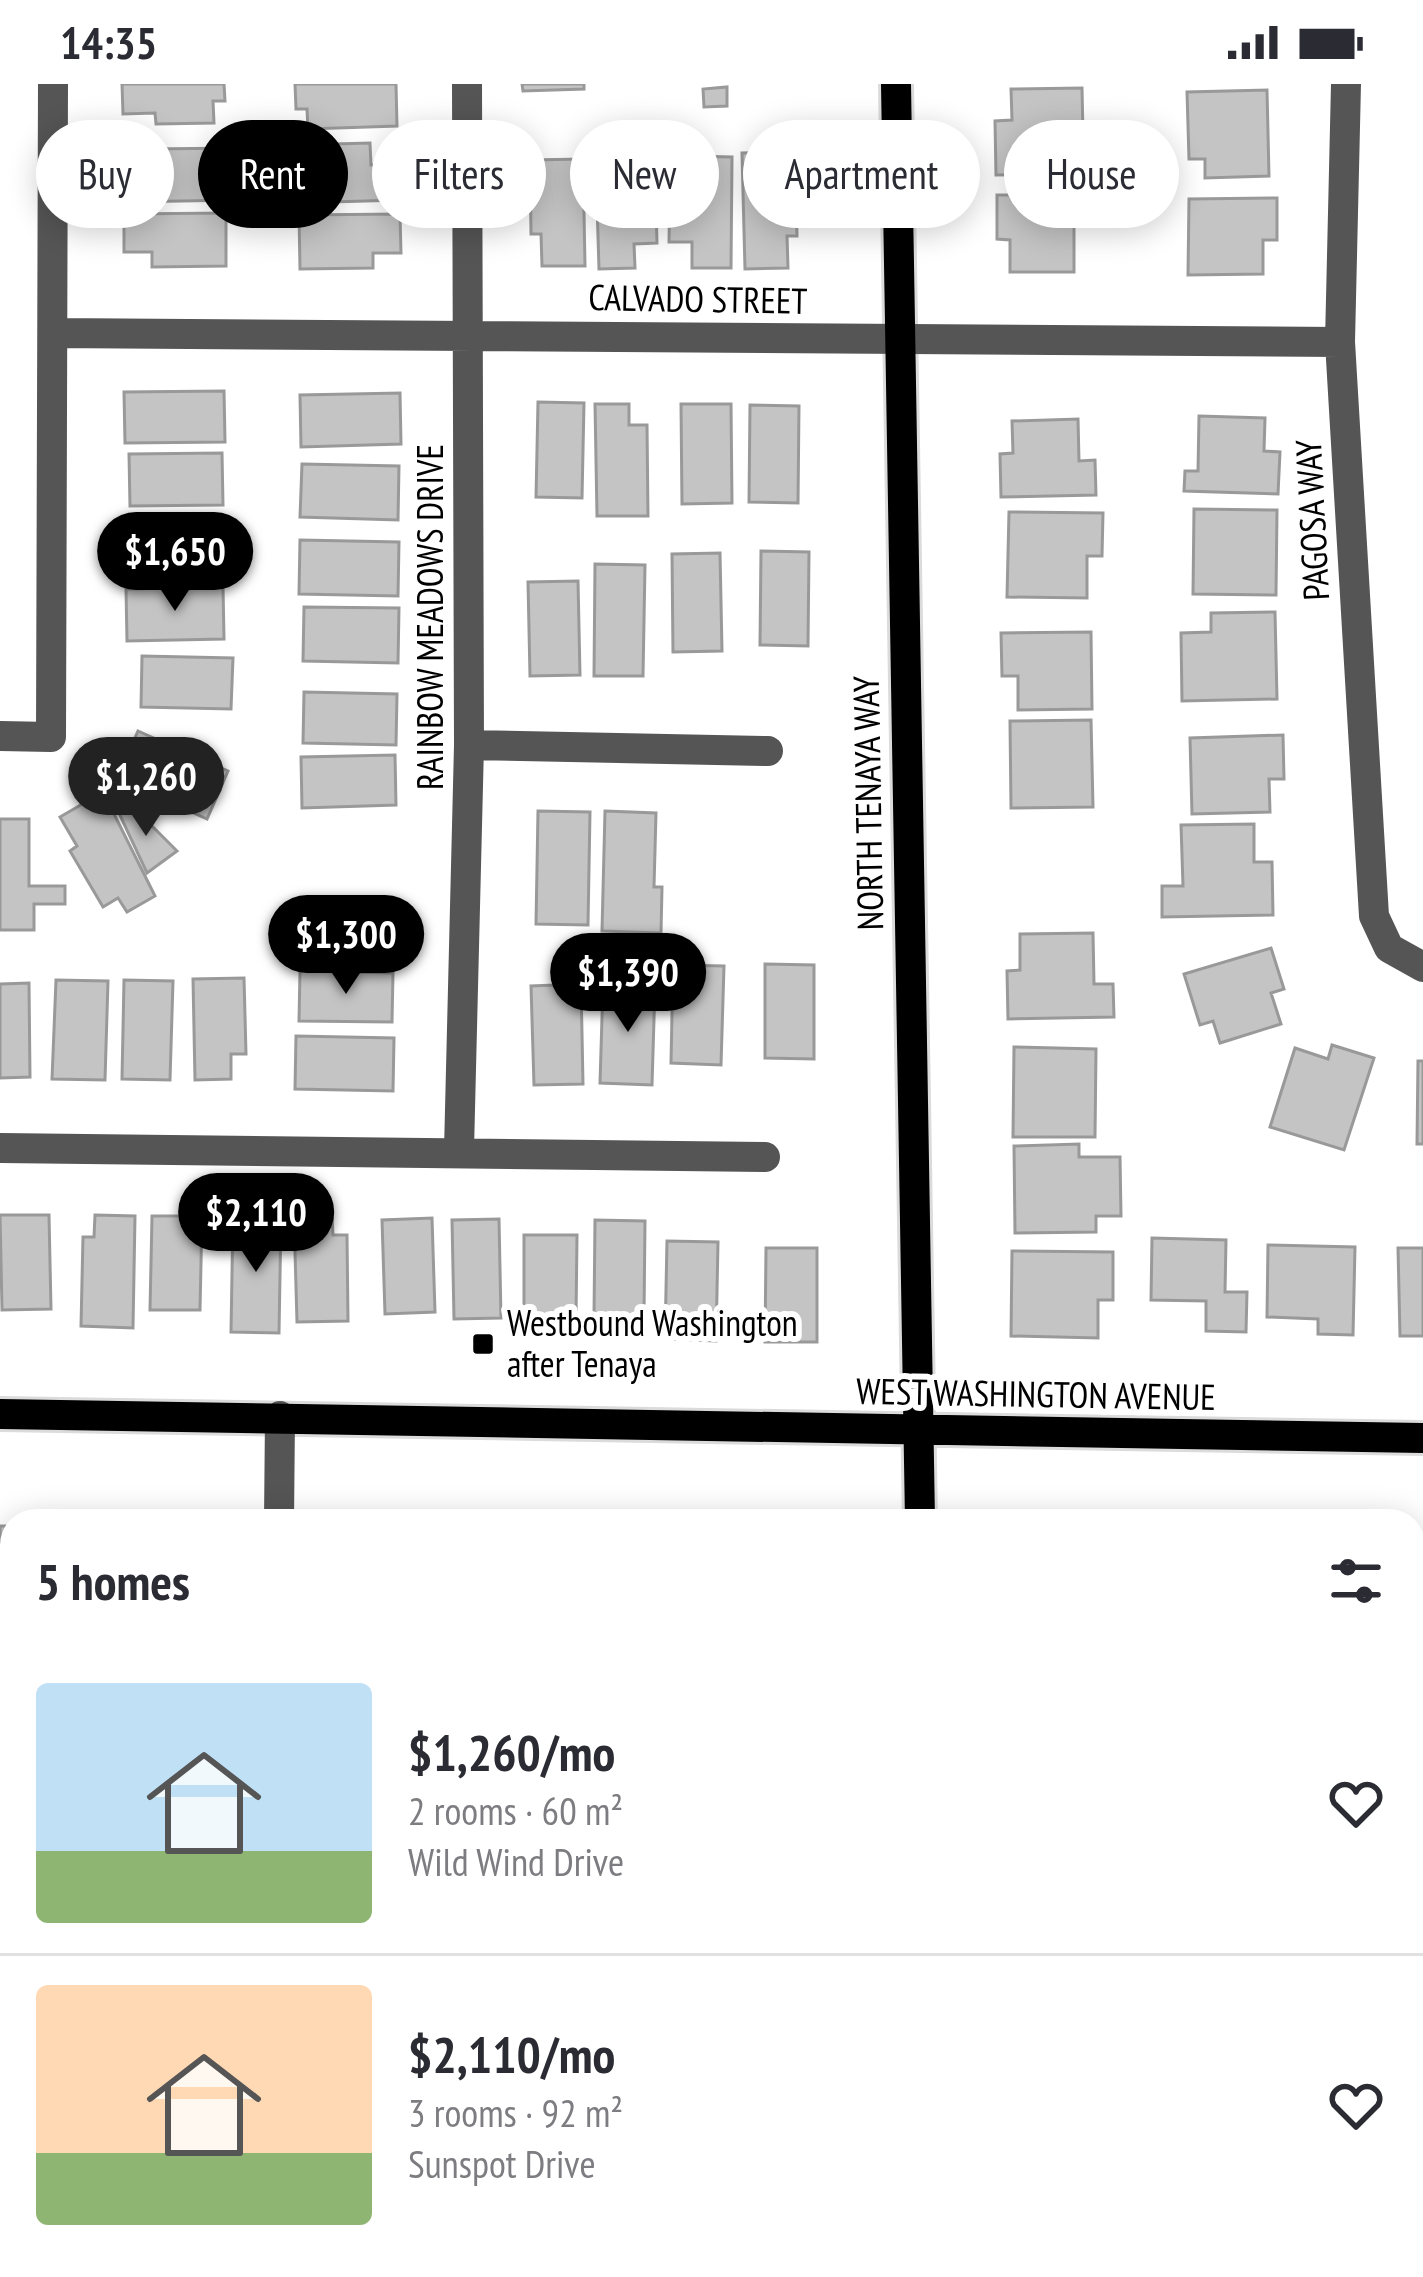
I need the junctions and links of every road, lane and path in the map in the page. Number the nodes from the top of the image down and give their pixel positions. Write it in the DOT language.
graph roads {
  1 [pos="52,84"];
  2 [pos="466,84"];
  3 [pos="896,84"];
  4 [pos="1346,84"];
  5 [pos="55,332"];
  6 [pos="471,335"];
  7 [pos="899,340"];
  8 [pos="1340,342"];
  9 [pos="0,736"];
  10 [pos="469,745"];
  11 [pos="768,751"];
  12 [pos="1423,967"];
  13 [pos="0,1148"];
  14 [pos="459,1150"];
  15 [pos="765,1157"];
  16 [pos="0,1414"];
  17 [pos="280,1416"];
  18 [pos="918,1432"];
  19 [pos="1423,1438"];
  20 [pos="280,1509"];
  21 [pos="920,1509"];
  1 -- 5 [label="street"];
  2 -- 6 [label="street, RAINBOW MEADOWS DRIVE"];
  3 -- 7 [label="main road, NORTH TENAYA WAY"];
  4 -- 8 [label="street, PAGOSA WAY"];
  5 -- 6 [label="street, CALVADO STREET"];
  5 -- 9 [label="street"];
  6 -- 7 [label="street, CALVADO STREET"];
  6 -- 10 [label="street, RAINBOW MEADOWS DRIVE"];
  7 -- 8 [label="street, CALVADO STREET"];
  7 -- 18 [label="main road, NORTH TENAYA WAY"];
  8 -- 12 [label="street, PAGOSA WAY"];
  10 -- 11 [label="street"];
  10 -- 14 [label="street, RAINBOW MEADOWS DRIVE"];
  13 -- 14 [label="street"];
  14 -- 15 [label="street"];
  16 -- 17 [label="main road, WEST WASHINGTON AVENUE"];
  17 -- 18 [label="main road, WEST WASHINGTON AVENUE"];
  17 -- 20 [label="street"];
  18 -- 19 [label="main road, WEST WASHINGTON AVENUE"];
  18 -- 21 [label="main road, NORTH TENAYA WAY"];
}
